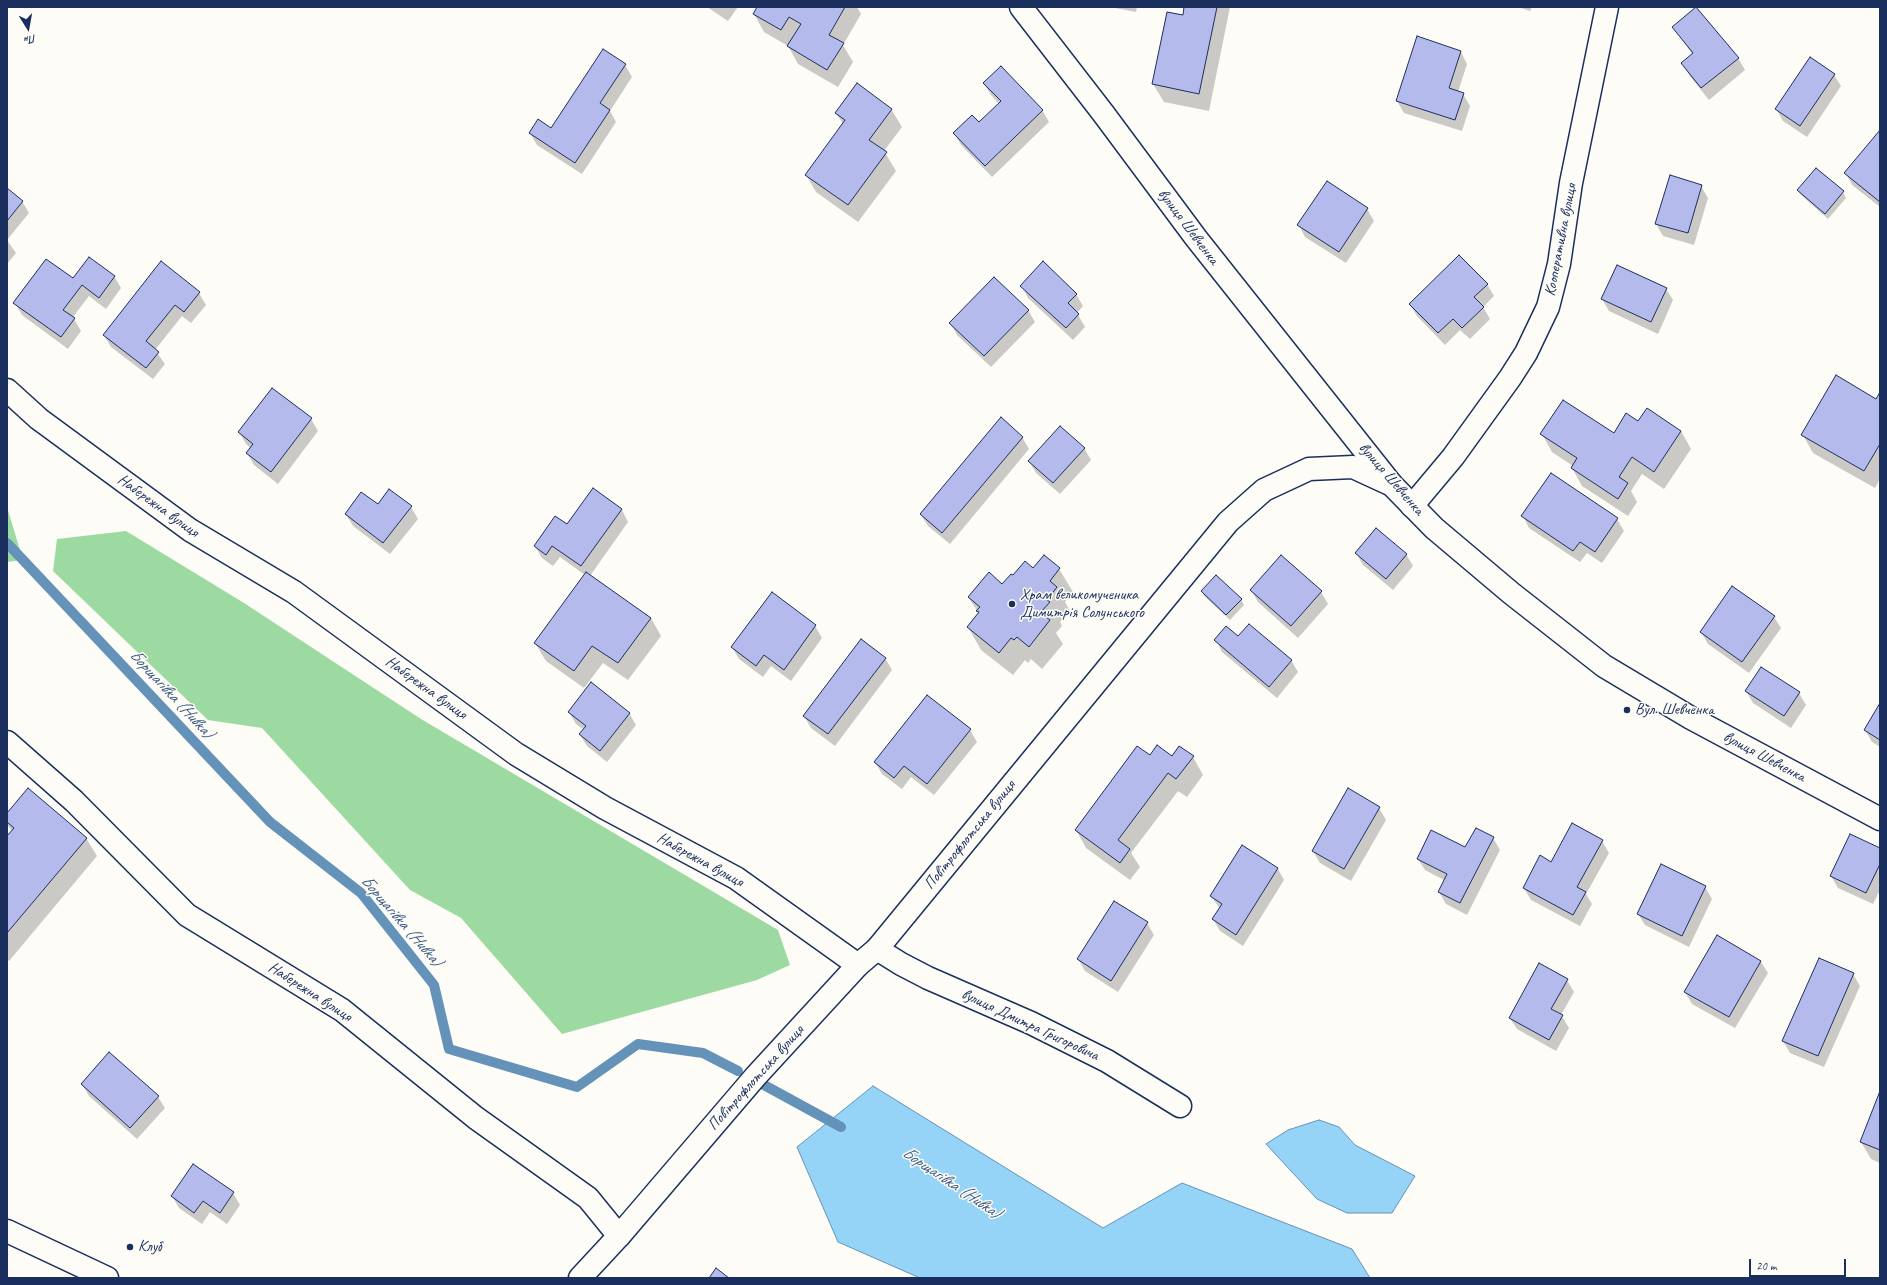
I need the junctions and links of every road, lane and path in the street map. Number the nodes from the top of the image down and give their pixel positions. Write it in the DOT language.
graph roads {
  1 [pos="1021,7"];
  2 [pos="1607,7"];
  3 [pos="7,390"];
  4 [pos="1392,485"];
  5 [pos="1412,506"];
  6 [pos="7,742"];
  7 [pos="1880,819"];
  8 [pos="877,949"];
  9 [pos="858,965"];
  10 [pos="1180,1106"];
  11 [pos="7,1231"];
  12 [pos="619,1236"];
  13 [pos="107,1278"];
  14 [pos="580,1278"];
  1 -- 4 [label="street, вулиця Шевченка"];
  2 -- 5 [label="street, Кооперативна вулиця"];
  3 -- 9 [label="street, Набережна вулиця"];
  4 -- 5 [label="street, вулиця Шевченка"];
  4 -- 8 [label="street, Повітрофлотська вулиця"];
  5 -- 7 [label="street, вулиця Шевченка"];
  6 -- 12 [label="street, Набережна вулиця"];
  8 -- 9 [label="street, Повітрофлотська вулиця"];
  8 -- 10 [label="street, вулиця Дмитра Григоровича"];
  9 -- 12 [label="street, Повітрофлотська вулиця"];
  11 -- 13 [label="street"];
  12 -- 14 [label="street, Повітрофлотська вулиця"];
}
